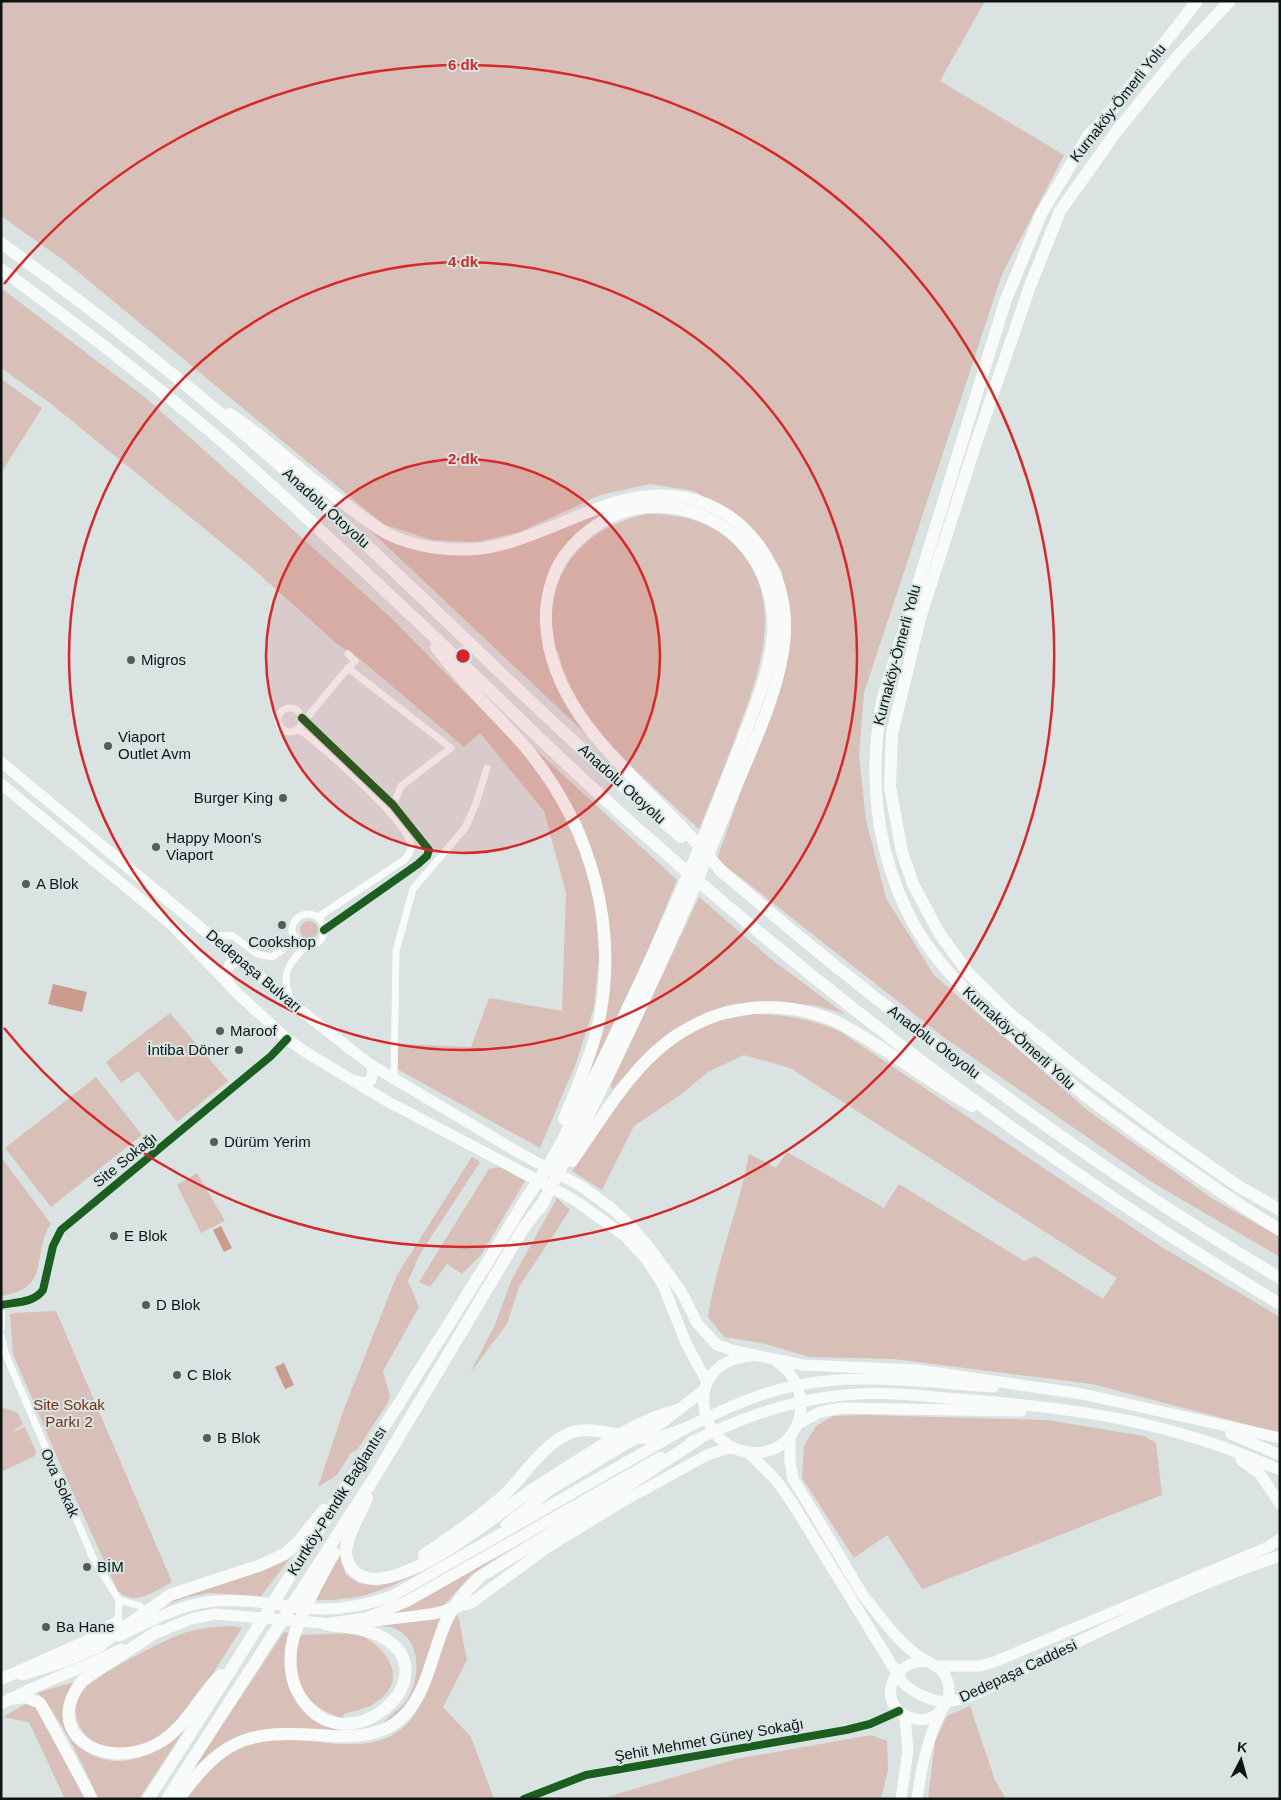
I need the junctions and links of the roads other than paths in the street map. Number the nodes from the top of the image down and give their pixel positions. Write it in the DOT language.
graph roads {
  1 [pos="1197,1"];
  2 [pos="1230,1"];
  3 [pos="1,243"];
  4 [pos="1,269"];
  5 [pos="170,372"];
  6 [pos="416,619"];
  7 [pos="348,654"];
  8 [pos="348,668"];
  9 [pos="303,719"];
  10 [pos="299,729"];
  11 [pos="1,762"];
  12 [pos="487,768"];
  13 [pos="1,784"];
  14 [pos="393,805"];
  15 [pos="712,831"];
  16 [pos="422,841"];
  17 [pos="411,848"];
  18 [pos="425,858"];
  19 [pos="724,874"];
  20 [pos="682,903"];
  21 [pos="318,917"];
  22 [pos="324,930"];
  23 [pos="210,935"];
  24 [pos="295,937"];
  25 [pos="307,945"];
  26 [pos="242,960"];
  27 [pos="228,983"];
  28 [pos="292,1003"];
  29 [pos="287,1039"];
  30 [pos="371,1065"];
  31 [pos="394,1079"];
  32 [pos="352,1081"];
  33 [pos="1018,1131"];
  34 [pos="524,1202"];
  35 [pos="540,1208"];
  36 [pos="1280,1210"];
  37 [pos="1280,1230"];
  38 [pos="1280,1278"];
  39 [pos="1280,1304"];
  40 [pos="2,1305"];
  41 [pos="1,1328"];
  42 [pos="1,1334"];
  43 [pos="759,1356"];
  44 [pos="774,1360"];
  45 [pos="706,1386"];
  46 [pos="1082,1394"];
  47 [pos="1136,1404"];
  48 [pos="678,1410"];
  49 [pos="1121,1418"];
  50 [pos="798,1424"];
  51 [pos="686,1428"];
  52 [pos="790,1436"];
  53 [pos="1190,1436"];
  54 [pos="1280,1438"];
  55 [pos="698,1439"];
  56 [pos="732,1447"];
  57 [pos="748,1452"];
  58 [pos="1280,1454"];
  59 [pos="1280,1470"];
  60 [pos="376,1475"];
  61 [pos="354,1476"];
  62 [pos="1280,1504"];
  63 [pos="349,1516"];
  64 [pos="557,1523"];
  65 [pos="1280,1539"];
  66 [pos="485,1542"];
  67 [pos="1280,1552"];
  68 [pos="1280,1556"];
  69 [pos="1236,1572"];
  70 [pos="232,1575"];
  71 [pos="362,1578"];
  72 [pos="119,1600"];
  73 [pos="140,1606"];
  74 [pos="118,1621"];
  75 [pos="325,1624"];
  76 [pos="158,1631"];
  77 [pos="94,1649"];
  78 [pos="240,1658"];
  79 [pos="933,1664"];
  80 [pos="896,1673"];
  81 [pos="1,1680"];
  82 [pos="5,1701"];
  83 [pos="944,1707"];
  84 [pos="902,1713"];
  85 [pos="92,1799"];
  86 [pos="148,1799"];
  87 [pos="167,1799"];
  88 [pos="179,1799"];
  89 [pos="524,1799"];
  90 [pos="901,1799"];
  91 [pos="917,1799"];
  1 -- 37 [label="highway, Kurnaköy-Ömerli Yolu"];
  2 -- 36 [label="highway, Kurnaköy-Ömerli Yolu"];
  3 -- 5 [label="highway, Anadolu Otoyolu"];
  4 -- 6 [label="highway, Anadolu Otoyolu"];
  5 -- 15 [label="highway"];
  5 -- 19 [label="highway, Anadolu Otoyolu"];
  6 -- 33 [label="highway, Anadolu Otoyolu"];
  6 -- 34 [label="highway"];
  7 -- 8 [label="street"];
  8 -- 9 [label="street"];
  8 -- 14 [label="street"];
  9 -- 10 [label="street"];
  9 -- 10 [label="street"];
  9 -- 14 [label="street"];
  10 -- 17 [label="street"];
  11 -- 23 [label="main road, Dedepaşa Bulvarı"];
  12 -- 31 [label="street"];
  13 -- 27 [label="main road, Dedepaşa Bulvarı"];
  14 -- 16 [label="street"];
  15 -- 19 [label="highway"];
  15 -- 20 [label="highway"];
  16 -- 17 [label="street"];
  16 -- 18 [label="street"];
  17 -- 18 [label="street"];
  17 -- 21 [label="street"];
  18 -- 22 [label="street"];
  19 -- 38 [label="highway, Anadolu Otoyolu"];
  20 -- 34 [label="highway"];
  20 -- 35 [label="highway"];
  21 -- 22 [label="street"];
  21 -- 24 [label="street"];
  22 -- 25 [label="street"];
  23 -- 24 [label="street"];
  23 -- 26 [label="main road, Dedepaşa Bulvarı"];
  24 -- 25 [label="street"];
  25 -- 28 [label="street"];
  26 -- 27 [label="main road"];
  26 -- 28 [label="main road, Dedepaşa Bulvarı"];
  27 -- 29 [label="main road, Dedepaşa Bulvarı"];
  28 -- 30 [label="main road, Dedepaşa Bulvarı"];
  29 -- 32 [label="main road, Dedepaşa Bulvarı"];
  29 -- 40 [label="street, Site Sokağı"];
  30 -- 31 [label="main road, Dedepaşa Bulvarı"];
  30 -- 32 [label="main road"];
  31 -- 43 [label="main road, Dedepaşa Bulvarı"];
  32 -- 45 [label="main road, Dedepaşa Bulvarı"];
  33 -- 35 [label="highway"];
  33 -- 39 [label="highway, Anadolu Otoyolu"];
  34 -- 61 [label="highway, Kurtköy-Pendik Bağlantısı"];
  35 -- 60 [label="highway, Kurtköy-Pendik Bağlantısı"];
  40 -- 41 [label="street"];
  42 -- 72 [label="street, Ova Sokak"];
  43 -- 44 [label="main road"];
  43 -- 45 [label="main road"];
  44 -- 46 [label="main road"];
  44 -- 50 [label="main road"];
  45 -- 48 [label="main road"];
  45 -- 56 [label="main road"];
  46 -- 47 [label="main road"];
  46 -- 51 [label="main road"];
  47 -- 54 [label="main road"];
  47 -- 58 [label="main road"];
  48 -- 66 [label="main road"];
  48 -- 71 [label="highway"];
  49 -- 50 [label="main road"];
  49 -- 53 [label="main road"];
  49 -- 55 [label="main road"];
  50 -- 52 [label="main road"];
  51 -- 66 [label="main road"];
  51 -- 71 [label="highway"];
  52 -- 57 [label="main road"];
  52 -- 79 [label="main road"];
  53 -- 59 [label="main road"];
  53 -- 62 [label="main road"];
  55 -- 64 [label="highway"];
  56 -- 57 [label="main road"];
  56 -- 75 [label="main road"];
  57 -- 80 [label="main road, Dedepaşa Caddesi"];
  60 -- 63 [label="highway, Kurtköy-Pendik Bağlantısı"];
  60 -- 71 [label="highway"];
  61 -- 70 [label="highway"];
  61 -- 78 [label="highway, Kurtköy-Pendik Bağlantısı"];
  63 -- 75 [label="highway"];
  63 -- 87 [label="highway, Kurtköy-Pendik Bağlantısı"];
  64 -- 75 [label="main road"];
  64 -- 88 [label="highway"];
  65 -- 79 [label="main road, Dedepaşa Caddesi"];
  66 -- 77 [label="main road"];
  67 -- 69 [label="main road"];
  68 -- 69 [label="main road, Dedepaşa Caddesi"];
  69 -- 83 [label="main road, Dedepaşa Caddesi"];
  70 -- 73 [label="highway"];
  70 -- 77 [label="highway"];
  72 -- 73 [label="street"];
  72 -- 74 [label="street"];
  73 -- 74 [label="highway"];
  74 -- 81 [label="highway"];
  75 -- 76 [label="main road"];
  76 -- 78 [label="highway"];
  76 -- 82 [label="main road"];
  77 -- 81 [label="main road"];
  78 -- 86 [label="highway, Kurtköy-Pendik Bağlantısı"];
  79 -- 80 [label="main road, Dedepaşa Caddesi"];
  79 -- 83 [label="main road"];
  80 -- 83 [label="main road, Dedepaşa Caddesi"];
  80 -- 84 [label="main road"];
  82 -- 85 [label="highway"];
  83 -- 84 [label="main road"];
  83 -- 91 [label="main road"];
  84 -- 89 [label="street, Şehit Mehmet Güney Sokağı"];
  84 -- 90 [label="main road"];
}
